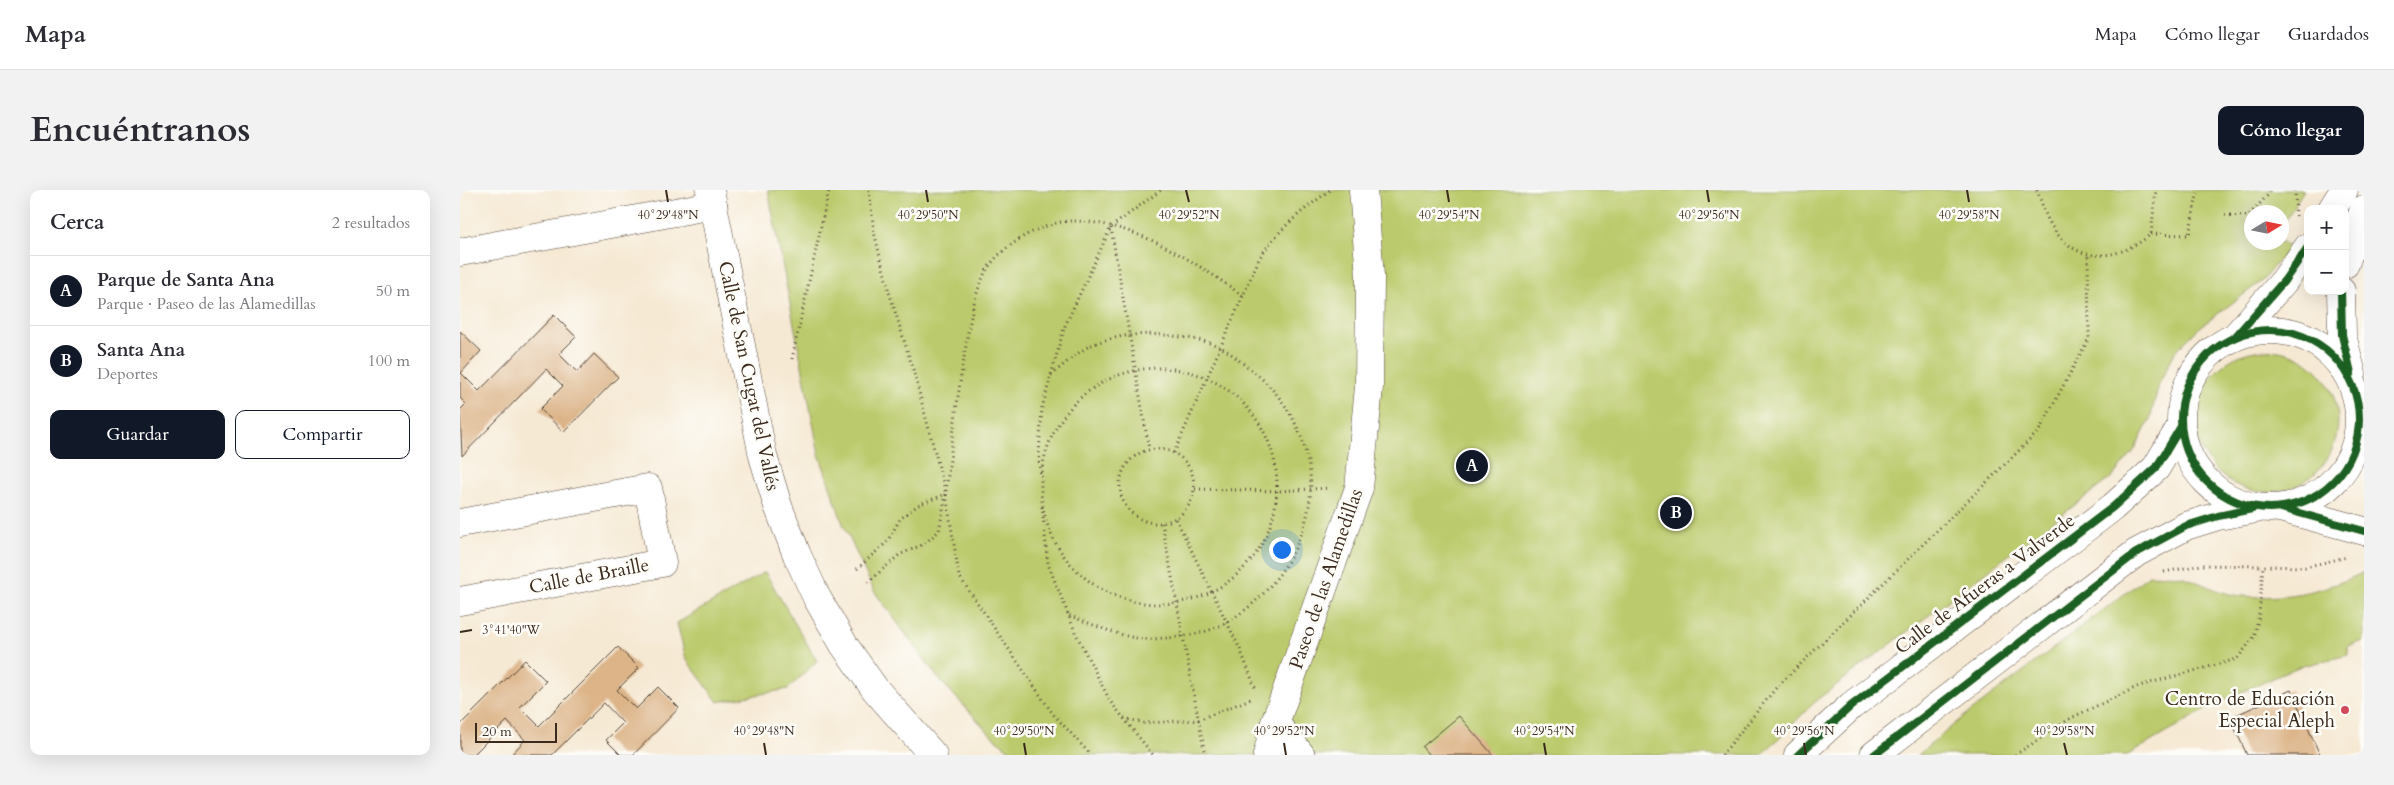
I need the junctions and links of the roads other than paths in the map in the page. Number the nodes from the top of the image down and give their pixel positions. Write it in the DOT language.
graph roads {
  1 [pos="1362,190"];
  2 [pos="2344,190"];
  3 [pos="712,198"];
  4 [pos="2335,205"];
  5 [pos="2364,209"];
  6 [pos="2306,250"];
  7 [pos="460,252"];
  8 [pos="2349,252"];
  9 [pos="2340,295"];
  10 [pos="2236,336"];
  11 [pos="2361,402"];
  12 [pos="2180,428"];
  13 [pos="2360,450"];
  14 [pos="2269,508"];
  15 [pos="460,523"];
  16 [pos="2359,542"];
  17 [pos="460,601"];
  18 [pos="1275,723"];
  19 [pos="933,755"];
  20 [pos="1267,755"];
  21 [pos="1301,755"];
  22 [pos="1798,755"];
  23 [pos="1874,755"];
  1 -- 18 [label="street, Paseo de las Alamedillas"];
  2 -- 4 [label="street"];
  3 -- 7 [label="street"];
  3 -- 19 [label="street, Calle de San Cugat del Vallés"];
  5 -- 8 [label="street"];
  6 -- 10 [label="street"];
  9 -- 11 [label="street"];
  10 -- 11 [label="street"];
  10 -- 12 [label="street"];
  11 -- 13 [label="street"];
  12 -- 14 [label="street"];
  12 -- 22 [label="street, Calle de Afueras a Valverde"];
  13 -- 14 [label="street"];
  14 -- 16 [label="street"];
  14 -- 23 [label="street"];
  15 -- 17 [label="street, Calle de Braille"];
  18 -- 20 [label="street, Paseo de las Alamedillas"];
  18 -- 21 [label="street"];
}
